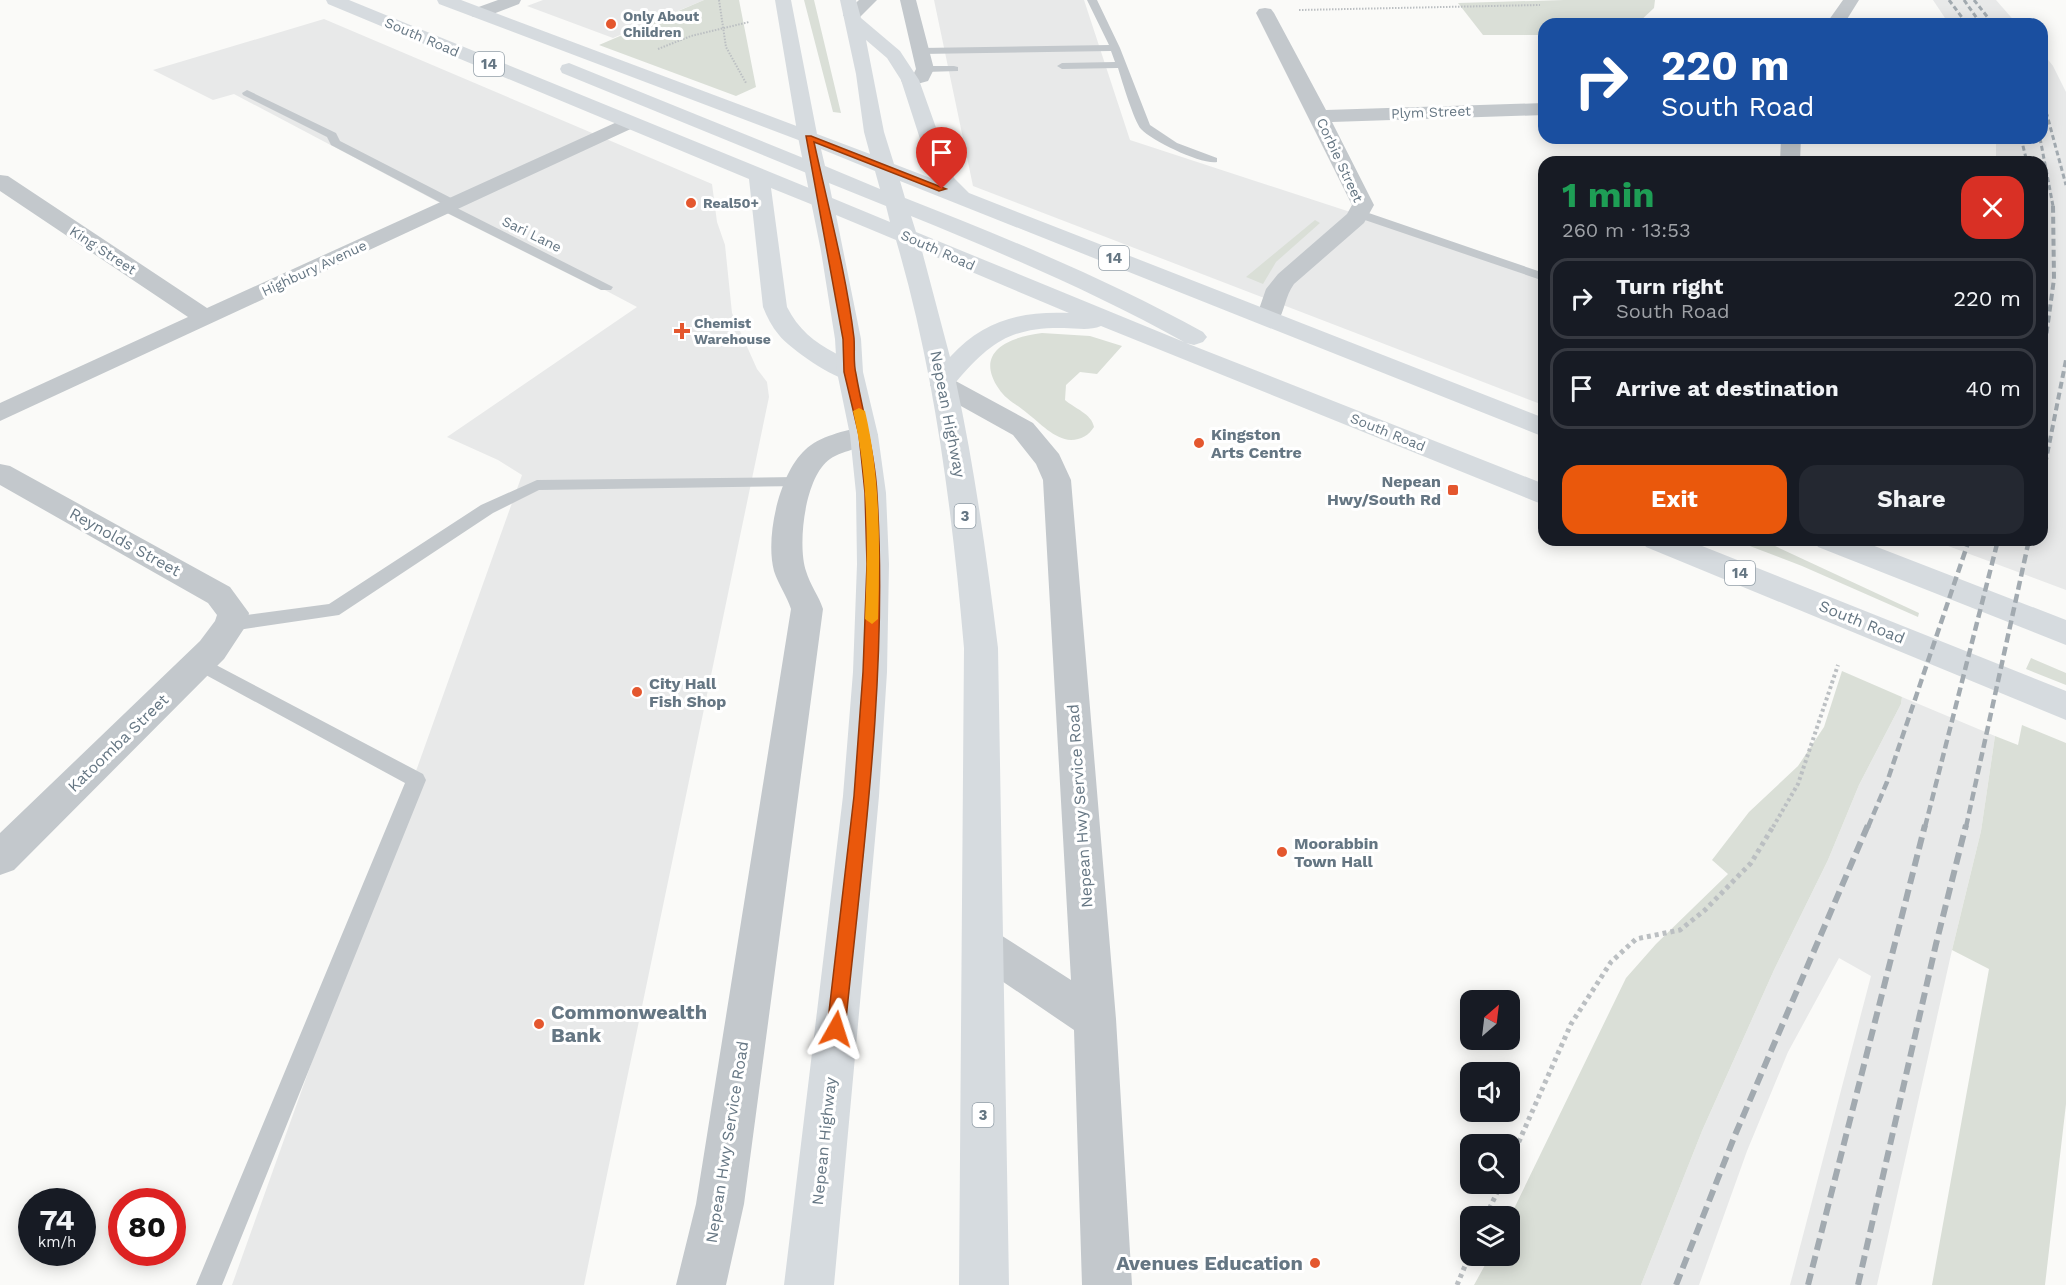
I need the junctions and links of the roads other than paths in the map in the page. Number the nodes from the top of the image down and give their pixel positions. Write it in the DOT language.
graph roads {
  1 [pos="334,0"];
  2 [pos="445,0"];
  3 [pos="513,0"];
  4 [pos="783,0"];
  5 [pos="868,0"];
  6 [pos="908,0"];
  7 [pos="1092,0"];
  8 [pos="1851,0"];
  9 [pos="851,12"];
  10 [pos="1265,13"];
  11 [pos="483,14"];
  12 [pos="1839,18"];
  13 [pos="1114,48"];
  14 [pos="555,63"];
  15 [pos="1121,65"];
  16 [pos="1062,66"];
  17 [pos="919,67"];
  18 [pos="499,68"];
  19 [pos="954,69"];
  20 [pos="247,93"];
  21 [pos="641,99"];
  22 [pos="1538,109"];
  23 [pos="1320,116"];
  24 [pos="628,123"];
  25 [pos="808,137"];
  26 [pos="1213,160"];
  27 [pos="887,167"];
  28 [pos="816,170"];
  29 [pos="759,176"];
  30 [pos="0,181"];
  31 [pos="961,197"];
  32 [pos="823,202"];
  33 [pos="898,204"];
  34 [pos="449,206"];
  35 [pos="1359,206"];
  36 [pos="907,236"];
  37 [pos="1538,275"];
  38 [pos="606,287"];
  39 [pos="206,318"];
  40 [pos="1268,318"];
  41 [pos="1119,326"];
  42 [pos="850,372"];
  43 [pos="944,383"];
  44 [pos="1284,389"];
  45 [pos="0,413"];
  46 [pos="1538,426"];
  47 [pos="864,435"];
  48 [pos="0,473"];
  49 [pos="797,482"];
  50 [pos="1538,493"];
  51 [pos="1672,546"];
  52 [pos="1844,546"];
  53 [pos="231,624"];
  54 [pos="2066,633"];
  55 [pos="199,663"];
  56 [pos="2066,706"];
  57 [pos="0,858"];
  58 [pos="982,945"];
  59 [pos="1095,1019"];
  60 [pos="209,1285"];
  61 [pos="701,1285"];
  62 [pos="809,1285"];
  63 [pos="984,1285"];
  64 [pos="1107,1285"];
  1 -- 18 [label="main road, South Road / 14"];
  2 -- 11 [label="main road, 14"];
  3 -- 11 [label="street"];
  4 -- 25 [label="main road, Nepean Highway"];
  5 -- 9 [label="street"];
  6 -- 17 [label="street"];
  7 -- 13 [label="lane"];
  8 -- 12 [label="street"];
  9 -- 17 [label="main road"];
  9 -- 27 [label="main road, Nepean Highway / 3"];
  10 -- 23 [label="street, Corbie Street"];
  11 -- 18 [label="main road"];
  11 -- 25 [label="main road, 14"];
  13 -- 15 [label="lane"];
  13 -- 17 [label="lane"];
  14 -- 21 [label="main road"];
  15 -- 16 [label="lane"];
  15 -- 26 [label="lane"];
  17 -- 19 [label="lane"];
  17 -- 31 [label="main road"];
  18 -- 24 [label="main road, South Road / 14"];
  20 -- 34 [label="lane, Sari Lane"];
  21 -- 24 [label="main road"];
  21 -- 28 [label="main road"];
  22 -- 23 [label="street, Plym Street"];
  23 -- 35 [label="street, Corbie Street"];
  24 -- 29 [label="main road, South Road / 14"];
  24 -- 34 [label="street, Highbury Avenue"];
  25 -- 27 [label="main road, 14"];
  25 -- 28 [label="main road, Nepean Highway"];
  27 -- 31 [label="main road, 14"];
  27 -- 33 [label="main road, Nepean Highway / 3"];
  28 -- 32 [label="main road, Nepean Highway"];
  28 -- 33 [label="main road"];
  29 -- 32 [label="main road, South Road / 14"];
  29 -- 42 [label="main road"];
  30 -- 39 [label="street, King Street"];
  31 -- 40 [label="main road, 14"];
  32 -- 36 [label="main road, South Road / 14"];
  32 -- 42 [label="main road, Nepean Highway"];
  33 -- 36 [label="main road, Nepean Highway / 3"];
  33 -- 44 [label="main road"];
  34 -- 38 [label="lane, Sari Lane"];
  34 -- 39 [label="street, Highbury Avenue"];
  35 -- 37 [label="lane"];
  35 -- 40 [label="street, Corbie Street"];
  36 -- 41 [label="main road, South Road / 14"];
  36 -- 43 [label="main road, Nepean Highway / 3"];
  39 -- 45 [label="street, Highbury Avenue"];
  40 -- 46 [label="main road, 14"];
  41 -- 43 [label="main road"];
  41 -- 44 [label="main road, South Road / 14"];
  42 -- 47 [label="main road, Nepean Highway"];
  43 -- 58 [label="main road, Nepean Highway / 3"];
  43 -- 59 [label="street, Nepean Hwy Service Road"];
  44 -- 50 [label="main road, South Road / 14"];
  47 -- 49 [label="street, Nepean Hwy Service Road"];
  47 -- 62 [label="main road, Nepean Highway"];
  48 -- 53 [label="street, Reynolds Street"];
  49 -- 53 [label="lane"];
  49 -- 61 [label="street, Nepean Hwy Service Road"];
  51 -- 56 [label="main road, South Road / 14"];
  52 -- 54 [label="main road"];
  53 -- 55 [label="street, Katoomba Street"];
  55 -- 57 [label="street, Katoomba Street"];
  55 -- 60 [label="lane"];
  58 -- 59 [label="street"];
  58 -- 63 [label="main road, Nepean Highway / 3"];
  59 -- 64 [label="street, Nepean Hwy Service Road"];
}
